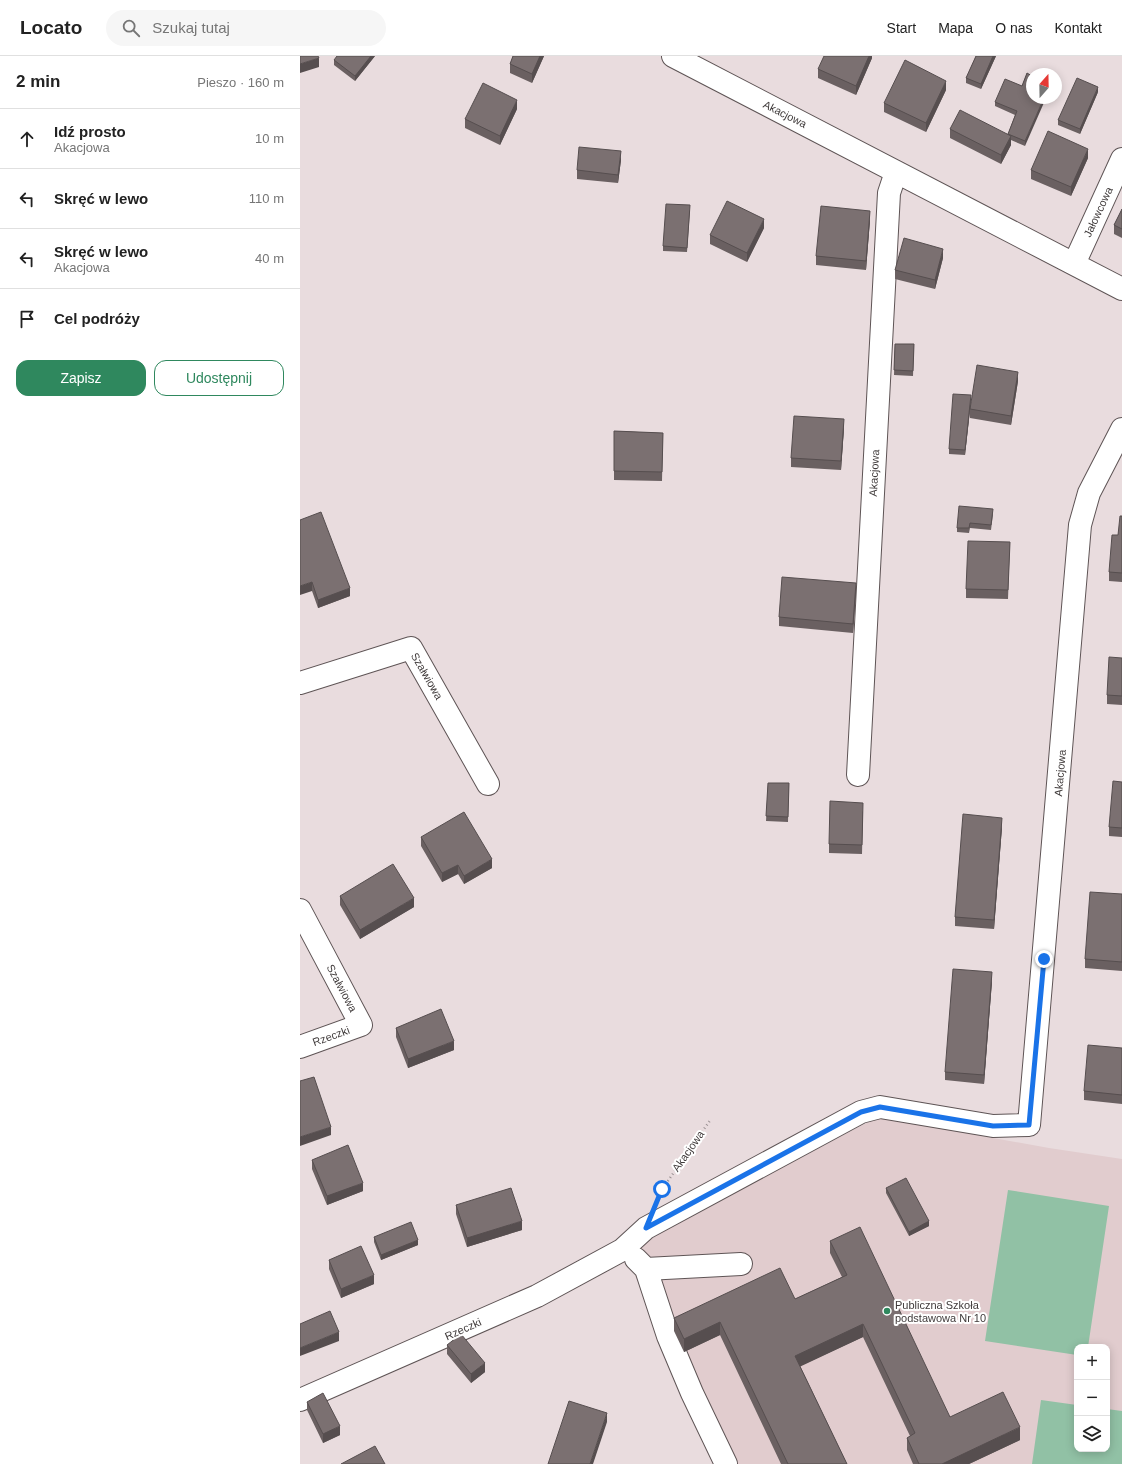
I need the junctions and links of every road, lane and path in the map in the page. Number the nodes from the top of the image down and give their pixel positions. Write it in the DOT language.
graph roads {
  1 [pos="685,59"];
  2 [pos="1122,160"];
  3 [pos="896,172"];
  4 [pos="1074,264"];
  5 [pos="1122,289"];
  6 [pos="1122,428"];
  7 [pos="300,683"];
  8 [pos="858,775"];
  9 [pos="488,784"];
  10 [pos="300,910"];
  11 [pos="361,1024"];
  12 [pos="300,1046"];
  13 [pos="711,1118"];
  14 [pos="1029,1125"];
  15 [pos="646,1228"];
  16 [pos="622,1250"];
  17 [pos="741,1264"];
  18 [pos="646,1270"];
  19 [pos="300,1400"];
  20 [pos="726,1464"];
  1 -- 3 [label="street, Akacjowa"];
  2 -- 4 [label="street, Jałowcowa"];
  3 -- 4 [label="street, Akacjowa"];
  3 -- 8 [label="street, Akacjowa"];
  4 -- 5 [label="street, Akacjowa"];
  6 -- 14 [label="street, Akacjowa"];
  7 -- 9 [label="street, Szałwiowa"];
  10 -- 11 [label="street, Szałwiowa"];
  11 -- 12 [label="street, Rzeczki"];
  13 -- 15 [label="path, Akacjowa"];
  14 -- 15 [label="street, Rzeczki"];
  15 -- 16 [label="street, Rzeczki"];
  16 -- 18 [label="street"];
  16 -- 19 [label="street, Rzeczki"];
  17 -- 18 [label="street"];
  18 -- 20 [label="street"];
}
